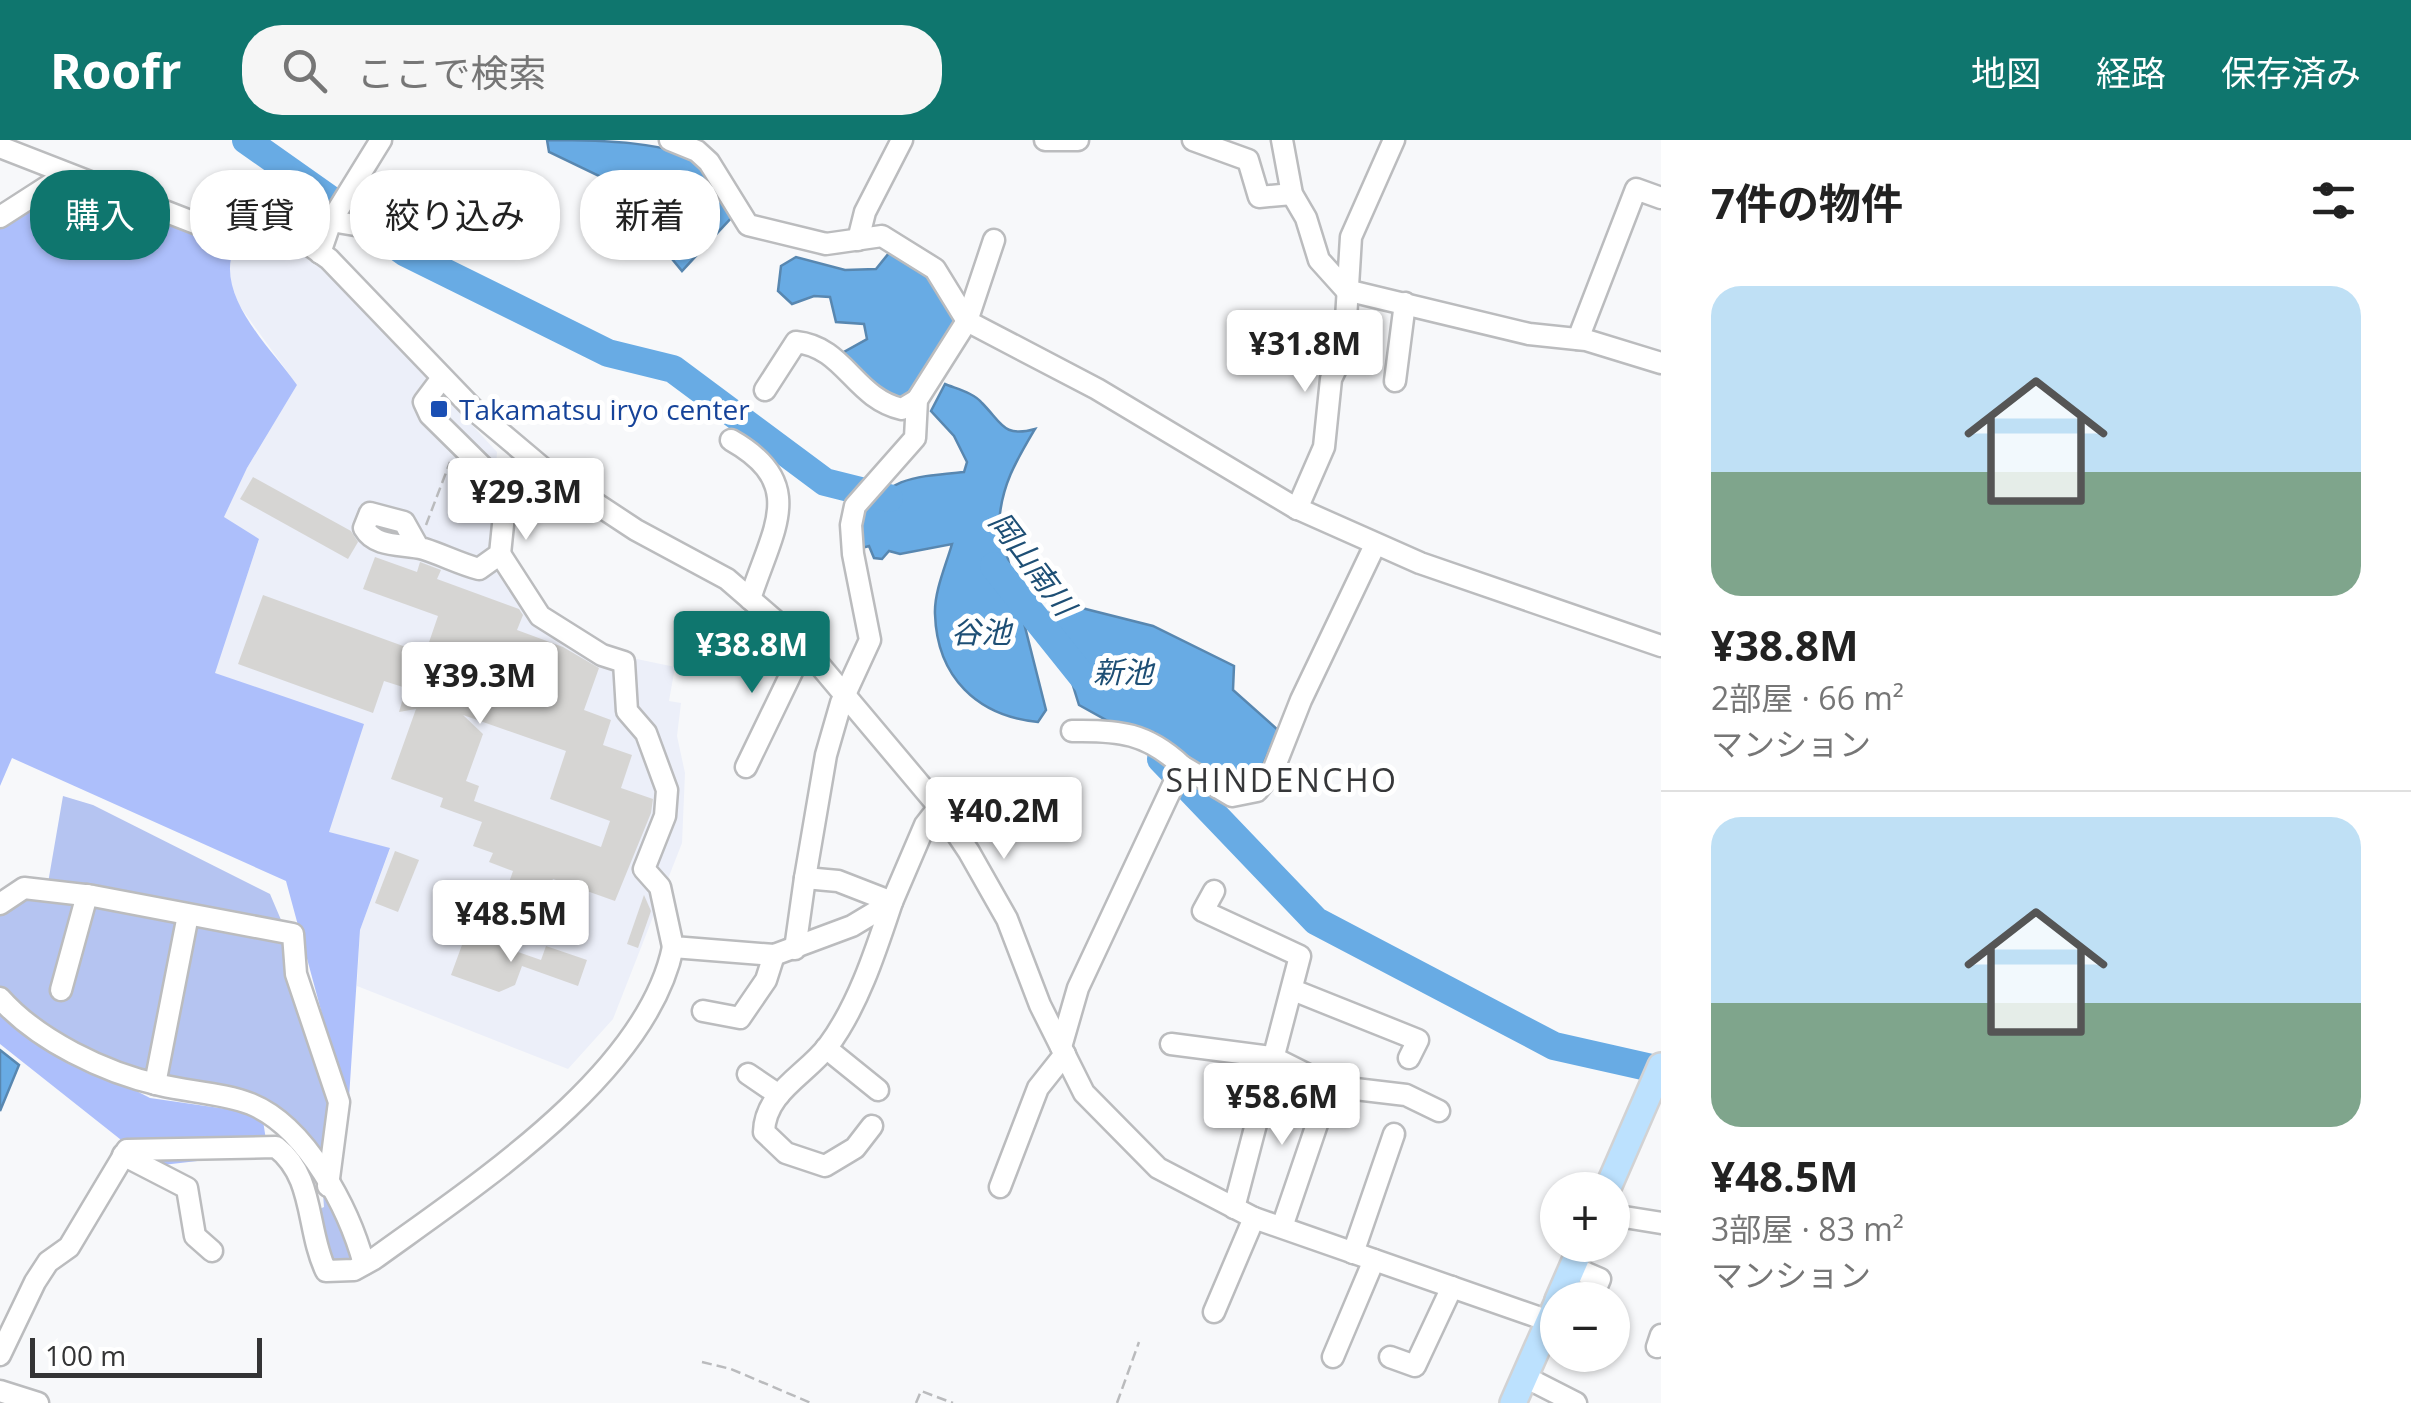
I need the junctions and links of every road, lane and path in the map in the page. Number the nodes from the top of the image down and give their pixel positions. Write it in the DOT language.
graph roads {
  1 [pos="381,140"];
  2 [pos="670,140"];
  3 [pos="902,140"];
  4 [pos="1045,140"];
  5 [pos="1078,140"];
  6 [pos="1193,140"];
  7 [pos="1282,140"];
  8 [pos="1394,140"];
  9 [pos="0,147"];
  10 [pos="58,170"];
  11 [pos="1292,194"];
  12 [pos="30,197"];
  13 [pos="1661,198"];
  14 [pos="0,216"];
  15 [pos="332,221"];
  16 [pos="350,224"];
  17 [pos="330,226"];
  18 [pos="858,240"];
  19 [pos="994,240"];
  20 [pos="328,260"];
  21 [pos="1346,290"];
  22 [pos="1405,303"];
  23 [pos="966,320"];
  24 [pos="1578,339"];
  25 [pos="1661,363"];
  26 [pos="442,378"];
  27 [pos="1395,380"];
  28 [pos="765,390"];
  29 [pos="917,400"];
  30 [pos="475,411"];
  31 [pos="453,439"];
  32 [pos="731,440"];
  33 [pos="1297,508"];
  34 [pos="1375,545"];
  35 [pos="418,547"];
  36 [pos="500,554"];
  37 [pos="750,599"];
  38 [pos="1661,646"];
  39 [pos="804,647"];
  40 [pos="846,696"];
  41 [pos="1072,731"];
  42 [pos="1182,766"];
  43 [pos="746,767"];
  44 [pos="938,808"];
  45 [pos="805,878"];
  46 [pos="1214,891"];
  47 [pos="87,895"];
  48 [pos="892,902"];
  49 [pos="0,904"];
  50 [pos="188,915"];
  51 [pos="673,947"];
  52 [pos="784,952"];
  53 [pos="61,990"];
  54 [pos="1294,990"];
  55 [pos="0,998"];
  56 [pos="703,1010"];
  57 [pos="1171,1044"];
  58 [pos="826,1048"];
  59 [pos="1063,1050"];
  60 [pos="1272,1057"];
  61 [pos="1409,1058"];
  62 [pos="1661,1066"];
  63 [pos="748,1074"];
  64 [pos="154,1084"];
  65 [pos="1330,1086"];
  66 [pos="878,1090"];
  67 [pos="778,1096"];
  68 [pos="1439,1111"];
  69 [pos="872,1126"];
  70 [pos="1394,1134"];
  71 [pos="123,1154"];
  72 [pos="1615,1172"];
  73 [pos="328,1186"];
  74 [pos="1000,1188"];
  75 [pos="1234,1208"];
  76 [pos="1254,1218"];
  77 [pos="1630,1218"];
  78 [pos="1661,1223"];
  79 [pos="1282,1227"];
  80 [pos="212,1251"];
  81 [pos="1364,1256"];
  82 [pos="1583,1262"];
  83 [pos="364,1264"];
  84 [pos="1599,1282"];
  85 [pos="1452,1287"];
  86 [pos="1540,1304"];
  87 [pos="1214,1312"];
  88 [pos="1540,1341"];
  89 [pos="1139,1342"];
  90 [pos="0,1355"];
  91 [pos="1333,1357"];
  92 [pos="1390,1357"];
  93 [pos="702,1362"];
  94 [pos="1524,1377"];
  95 [pos="0,1390"];
  96 [pos="38,1403"];
  97 [pos="812,1403"];
  98 [pos="916,1403"];
  99 [pos="953,1403"];
  100 [pos="1118,1403"];
  101 [pos="1513,1403"];
  102 [pos="1576,1403"];
  1 -- 15 [label="street"];
  2 -- 18 [label="street"];
  3 -- 18 [label="street"];
  4 -- 5 [label="street"];
  6 -- 11 [label="street"];
  7 -- 11 [label="street"];
  8 -- 21 [label="street"];
  9 -- 10 [label="street"];
  11 -- 21 [label="street"];
  12 -- 14 [label="street"];
  13 -- 24 [label="street"];
  15 -- 16 [label="street"];
  15 -- 17 [label="street"];
  18 -- 23 [label="street"];
  19 -- 23 [label="street"];
  20 -- 26 [label="street"];
  21 -- 22 [label="street"];
  21 -- 33 [label="street"];
  22 -- 24 [label="street"];
  22 -- 27 [label="street"];
  23 -- 29 [label="street"];
  23 -- 33 [label="street"];
  24 -- 25 [label="street"];
  26 -- 30 [label="street"];
  26 -- 31 [label="street"];
  28 -- 29 [label="street"];
  29 -- 40 [label="street"];
  30 -- 31 [label="street"];
  30 -- 37 [label="street"];
  31 -- 35 [label="path"];
  31 -- 36 [label="street"];
  32 -- 37 [label="street"];
  33 -- 34 [label="street"];
  34 -- 38 [label="street"];
  34 -- 42 [label="street"];
  35 -- 36 [label="street"];
  36 -- 51 [label="street"];
  37 -- 39 [label="street"];
  39 -- 40 [label="street"];
  39 -- 43 [label="street"];
  40 -- 44 [label="street"];
  40 -- 45 [label="street"];
  41 -- 42 [label="street"];
  42 -- 59 [label="street"];
  44 -- 48 [label="street"];
  44 -- 59 [label="street"];
  45 -- 48 [label="street"];
  45 -- 52 [label="street"];
  46 -- 54 [label="street"];
  47 -- 49 [label="street"];
  47 -- 50 [label="street"];
  47 -- 53 [label="street"];
  48 -- 52 [label="street"];
  48 -- 58 [label="street"];
  50 -- 64 [label="street"];
  50 -- 73 [label="street"];
  51 -- 52 [label="street"];
  51 -- 83 [label="street"];
  52 -- 56 [label="street"];
  54 -- 60 [label="street"];
  54 -- 61 [label="street"];
  55 -- 64 [label="street"];
  57 -- 60 [label="street"];
  58 -- 66 [label="street"];
  58 -- 67 [label="street"];
  59 -- 74 [label="street"];
  59 -- 75 [label="street"];
  60 -- 65 [label="street"];
  60 -- 75 [label="street"];
  62 -- 72 [label="main road"];
  63 -- 67 [label="street"];
  64 -- 73 [label="street"];
  65 -- 68 [label="street"];
  65 -- 79 [label="street"];
  67 -- 69 [label="street"];
  70 -- 81 [label="street"];
  71 -- 80 [label="street"];
  71 -- 83 [label="street"];
  71 -- 90 [label="street"];
  73 -- 83 [label="street"];
  75 -- 76 [label="street"];
  76 -- 79 [label="street"];
  76 -- 87 [label="street"];
  77 -- 78 [label="street"];
  79 -- 81 [label="street"];
  81 -- 85 [label="street"];
  81 -- 91 [label="street"];
  82 -- 84 [label="street"];
  85 -- 86 [label="street"];
  85 -- 92 [label="street"];
  88 -- 94 [label="main road"];
  89 -- 100 [label="path"];
  93 -- 97 [label="path"];
  94 -- 101 [label="main road"];
  94 -- 102 [label="street"];
  95 -- 96 [label="street"];
  98 -- 99 [label="path"];
}
